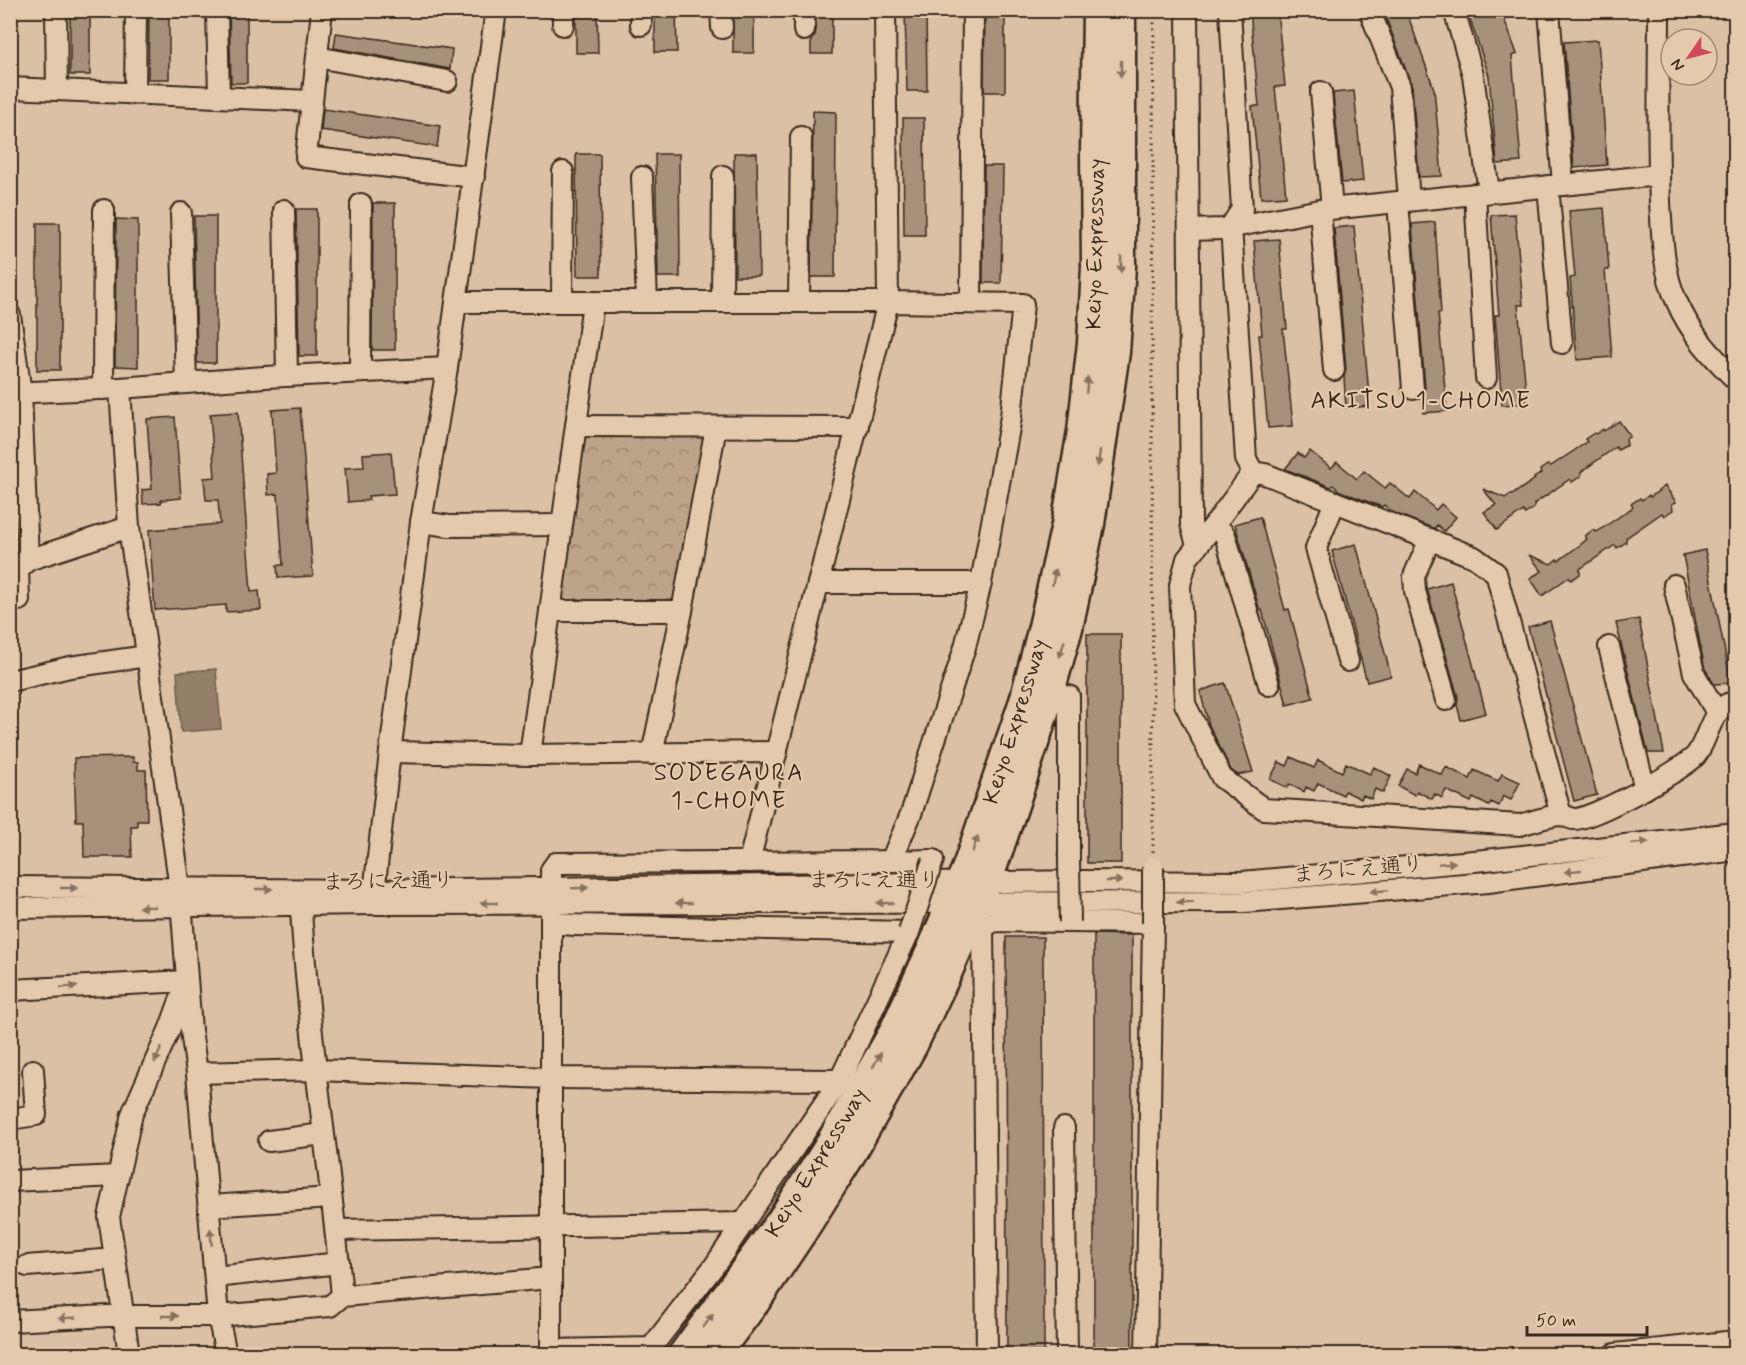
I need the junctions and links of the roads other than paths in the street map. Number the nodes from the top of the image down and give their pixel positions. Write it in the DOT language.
graph roads {
  1 [pos="56,10"];
  2 [pos="136,10"];
  3 [pos="217,10"];
  4 [pos="321,10"];
  5 [pos="496,10"];
  6 [pos="885,10"];
  7 [pos="973,10"];
  8 [pos="1097,10"];
  9 [pos="1121,10"];
  10 [pos="1188,10"];
  11 [pos="1230,10"];
  12 [pos="1454,10"];
  13 [pos="1549,10"];
  14 [pos="1659,10"];
  15 [pos="1371,14"];
  16 [pos="316,57"];
  17 [pos="447,81"];
  18 [pos="10,88"];
  19 [pos="57,90"];
  20 [pos="1322,92"];
  21 [pos="135,93"];
  22 [pos="219,97"];
  23 [pos="312,100"];
  24 [pos="801,137"];
  25 [pos="563,172"];
  26 [pos="1659,175"];
  27 [pos="723,176"];
  28 [pos="474,177"];
  29 [pos="642,177"];
  30 [pos="1556,185"];
  31 [pos="1482,193"];
  32 [pos="1403,201"];
  33 [pos="361,204"];
  34 [pos="1326,209"];
  35 [pos="105,210"];
  36 [pos="284,210"];
  37 [pos="181,213"];
  38 [pos="1231,226"];
  39 [pos="1189,230"];
  40 [pos="456,302"];
  41 [pos="562,302"];
  42 [pos="647,302"];
  43 [pos="722,302"];
  44 [pos="799,302"];
  45 [pos="888,302"];
  46 [pos="593,303"];
  47 [pos="970,303"];
  48 [pos="10,315"];
  49 [pos="1562,343"];
  50 [pos="447,368"];
  51 [pos="1334,370"];
  52 [pos="360,372"];
  53 [pos="287,376"];
  54 [pos="1486,378"];
  55 [pos="1736,380"];
  56 [pos="186,383"];
  57 [pos="112,389"];
  58 [pos="1413,389"];
  59 [pos="16,393"];
  60 [pos="576,426"];
  61 [pos="716,427"];
  62 [pos="858,427"];
  63 [pos="1253,472"];
  64 [pos="1335,502"];
  65 [pos="421,522"];
  66 [pos="1215,524"];
  67 [pos="561,525"];
  68 [pos="129,527"];
  69 [pos="1430,539"];
  70 [pos="1197,545"];
  71 [pos="28,560"];
  72 [pos="818,583"];
  73 [pos="981,583"];
  74 [pos="1674,585"];
  75 [pos="10,599"];
  76 [pos="550,611"];
  77 [pos="682,611"];
  78 [pos="1609,646"];
  79 [pos="147,656"];
  80 [pos="1348,661"];
  81 [pos="10,681"];
  82 [pos="1269,685"];
  83 [pos="1070,696"];
  84 [pos="1446,700"];
  85 [pos="1736,702"];
  86 [pos="1717,712"];
  87 [pos="390,752"];
  88 [pos="777,752"];
  89 [pos="652,754"];
  90 [pos="530,755"];
  91 [pos="1645,789"];
  92 [pos="1561,815"];
  93 [pos="1736,833"];
  94 [pos="1736,850"];
  95 [pos="891,861"];
  96 [pos="749,862"];
  97 [pos="1153,867"];
  98 [pos="10,887"];
  99 [pos="969,893"];
  100 [pos="551,896"];
  101 [pos="181,897"];
  102 [pos="300,897"];
  103 [pos="374,897"];
  104 [pos="10,908"];
  105 [pos="1070,921"];
  106 [pos="550,923"];
  107 [pos="1153,923"];
  108 [pos="909,932"];
  109 [pos="187,981"];
  110 [pos="10,990"];
  111 [pos="170,1028"];
  112 [pos="191,1030"];
  113 [pos="33,1070"];
  114 [pos="315,1070"];
  115 [pos="197,1073"];
  116 [pos="551,1078"];
  117 [pos="840,1080"];
  118 [pos="10,1119"];
  119 [pos="1064,1128"];
  120 [pos="323,1134"];
  121 [pos="269,1141"];
  122 [pos="118,1176"];
  123 [pos="10,1181"];
  124 [pos="331,1198"];
  125 [pos="209,1206"];
  126 [pos="744,1223"];
  127 [pos="552,1227"];
  128 [pos="336,1230"];
  129 [pos="115,1259"];
  130 [pos="339,1263"];
  131 [pos="27,1266"];
  132 [pos="215,1277"];
  133 [pos="551,1278"];
  134 [pos="745,1294"];
  135 [pos="342,1296"];
  136 [pos="123,1316"];
  137 [pos="218,1316"];
  138 [pos="10,1322"];
  139 [pos="1736,1341"];
  140 [pos="551,1352"];
  141 [pos="129,1354"];
  142 [pos="226,1354"];
  143 [pos="682,1354"];
  144 [pos="716,1354"];
  145 [pos="987,1354"];
  146 [pos="1067,1354"];
  147 [pos="1146,1354"];
  148 [pos="1615,1354"];
  1 -- 19 [label="street"];
  2 -- 21 [label="street"];
  3 -- 22 [label="street"];
  4 -- 16 [label="street"];
  5 -- 28 [label="street"];
  6 -- 45 [label="street"];
  7 -- 47 [label="street"];
  99 -- 8 [label="highway, Keiyo Expressway, one-way"];
  9 -- 99 [label="highway, Keiyo Expressway, one-way"];
  10 -- 39 [label="street"];
  11 -- 38 [label="street"];
  12 -- 31 [label="street"];
  13 -- 30 [label="street"];
  14 -- 26 [label="street"];
  15 -- 32 [label="street"];
  16 -- 17 [label="street"];
  16 -- 23 [label="street"];
  18 -- 19 [label="street"];
  19 -- 21 [label="street"];
  20 -- 34 [label="street"];
  21 -- 22 [label="street"];
  22 -- 23 [label="street"];
  23 -- 28 [label="street"];
  24 -- 44 [label="street"];
  25 -- 41 [label="street"];
  26 -- 30 [label="street"];
  26 -- 55 [label="street"];
  27 -- 43 [label="street"];
  28 -- 40 [label="street"];
  29 -- 42 [label="street"];
  30 -- 31 [label="street"];
  30 -- 49 [label="street"];
  31 -- 32 [label="street"];
  31 -- 54 [label="street"];
  32 -- 34 [label="street"];
  32 -- 58 [label="street"];
  33 -- 52 [label="street"];
  34 -- 38 [label="street"];
  34 -- 51 [label="street"];
  35 -- 57 [label="street"];
  36 -- 53 [label="street"];
  37 -- 56 [label="street"];
  38 -- 39 [label="street"];
  38 -- 63 [label="street"];
  39 -- 70 [label="street"];
  40 -- 41 [label="street"];
  40 -- 50 [label="street"];
  41 -- 46 [label="street"];
  42 -- 43 [label="street"];
  42 -- 46 [label="street"];
  43 -- 44 [label="street"];
  44 -- 45 [label="street"];
  45 -- 47 [label="street"];
  45 -- 62 [label="street"];
  46 -- 60 [label="street"];
  47 -- 73 [label="street"];
  48 -- 59 [label="street"];
  50 -- 52 [label="street"];
  50 -- 65 [label="street"];
  52 -- 53 [label="street"];
  53 -- 56 [label="street"];
  56 -- 57 [label="street"];
  57 -- 59 [label="street"];
  57 -- 68 [label="street"];
  59 -- 71 [label="street"];
  60 -- 61 [label="street"];
  60 -- 67 [label="street"];
  61 -- 62 [label="street"];
  61 -- 77 [label="street"];
  62 -- 72 [label="street"];
  63 -- 64 [label="street"];
  63 -- 66 [label="street"];
  64 -- 69 [label="street"];
  64 -- 80 [label="street"];
  65 -- 67 [label="street"];
  65 -- 87 [label="street"];
  66 -- 70 [label="street"];
  66 -- 82 [label="street"];
  67 -- 76 [label="street"];
  68 -- 71 [label="street"];
  68 -- 79 [label="street"];
  69 -- 84 [label="street"];
  69 -- 92 [label="street"];
  70 -- 92 [label="street"];
  71 -- 75 [label="street"];
  72 -- 73 [label="street"];
  72 -- 88 [label="street"];
  73 -- 95 [label="street"];
  74 -- 86 [label="street"];
  76 -- 77 [label="street"];
  76 -- 90 [label="street"];
  77 -- 89 [label="street"];
  78 -- 91 [label="street"];
  79 -- 81 [label="street"];
  79 -- 101 [label="street"];
  83 -- 105 [label="street, bridge"];
  85 -- 86 [label="street"];
  86 -- 91 [label="street"];
  87 -- 90 [label="street"];
  87 -- 103 [label="street"];
  88 -- 89 [label="street"];
  88 -- 96 [label="street"];
  89 -- 90 [label="street"];
  91 -- 92 [label="street"];
  99 -- 93 [label="street, まろにえ通り, one-way"];
  94 -- 99 [label="street, まろにえ通り, one-way"];
  95 -- 96 [label="street"];
  95 -- 108 [label="street, bridge"];
  96 -- 100 [label="street"];
  97 -- 107 [label="street, bridge"];
  98 -- 101 [label="street, まろにえ通り, one-way"];
  99 -- 100 [label="street, まろにえ通り"];
  99 -- 134 [label="highway, Keiyo Expressway"];
  100 -- 103 [label="street, まろにえ通り"];
  100 -- 106 [label="street"];
  101 -- 102 [label="street, まろにえ通り"];
  101 -- 104 [label="street, まろにえ通り, one-way"];
  101 -- 109 [label="street"];
  102 -- 103 [label="street, まろにえ通り"];
  102 -- 114 [label="street"];
  105 -- 107 [label="street"];
  105 -- 145 [label="street"];
  106 -- 108 [label="street"];
  106 -- 116 [label="street"];
  107 -- 147 [label="street"];
  108 -- 117 [label="street"];
  110 -- 109 [label="street, one-way"];
  109 -- 111 [label="street"];
  109 -- 112 [label="street"];
  111 -- 112 [label="street"];
  111 -- 122 [label="street, one-way"];
  112 -- 115 [label="street"];
  113 -- 118 [label="street"];
  114 -- 115 [label="street"];
  114 -- 116 [label="street"];
  114 -- 120 [label="street"];
  115 -- 125 [label="street"];
  116 -- 117 [label="street"];
  116 -- 127 [label="street"];
  117 -- 126 [label="street"];
  119 -- 146 [label="street"];
  120 -- 121 [label="street"];
  120 -- 124 [label="street"];
  122 -- 123 [label="street"];
  122 -- 129 [label="street"];
  124 -- 125 [label="street"];
  124 -- 128 [label="street"];
  132 -- 125 [label="street, one-way"];
  126 -- 127 [label="street"];
  126 -- 140 [label="street"];
  127 -- 128 [label="street"];
  127 -- 133 [label="street"];
  128 -- 130 [label="street"];
  129 -- 131 [label="street"];
  129 -- 136 [label="street"];
  130 -- 132 [label="street"];
  130 -- 135 [label="street"];
  132 -- 137 [label="street"];
  133 -- 135 [label="street"];
  133 -- 140 [label="street"];
  143 -- 134 [label="highway, Keiyo Expressway, one-way"];
  134 -- 144 [label="highway, Keiyo Expressway"];
  135 -- 137 [label="street"];
  136 -- 137 [label="street, one-way"];
  136 -- 138 [label="street, one-way"];
  136 -- 141 [label="street"];
  137 -- 142 [label="street"];
  139 -- 148 [label="street"];
}
